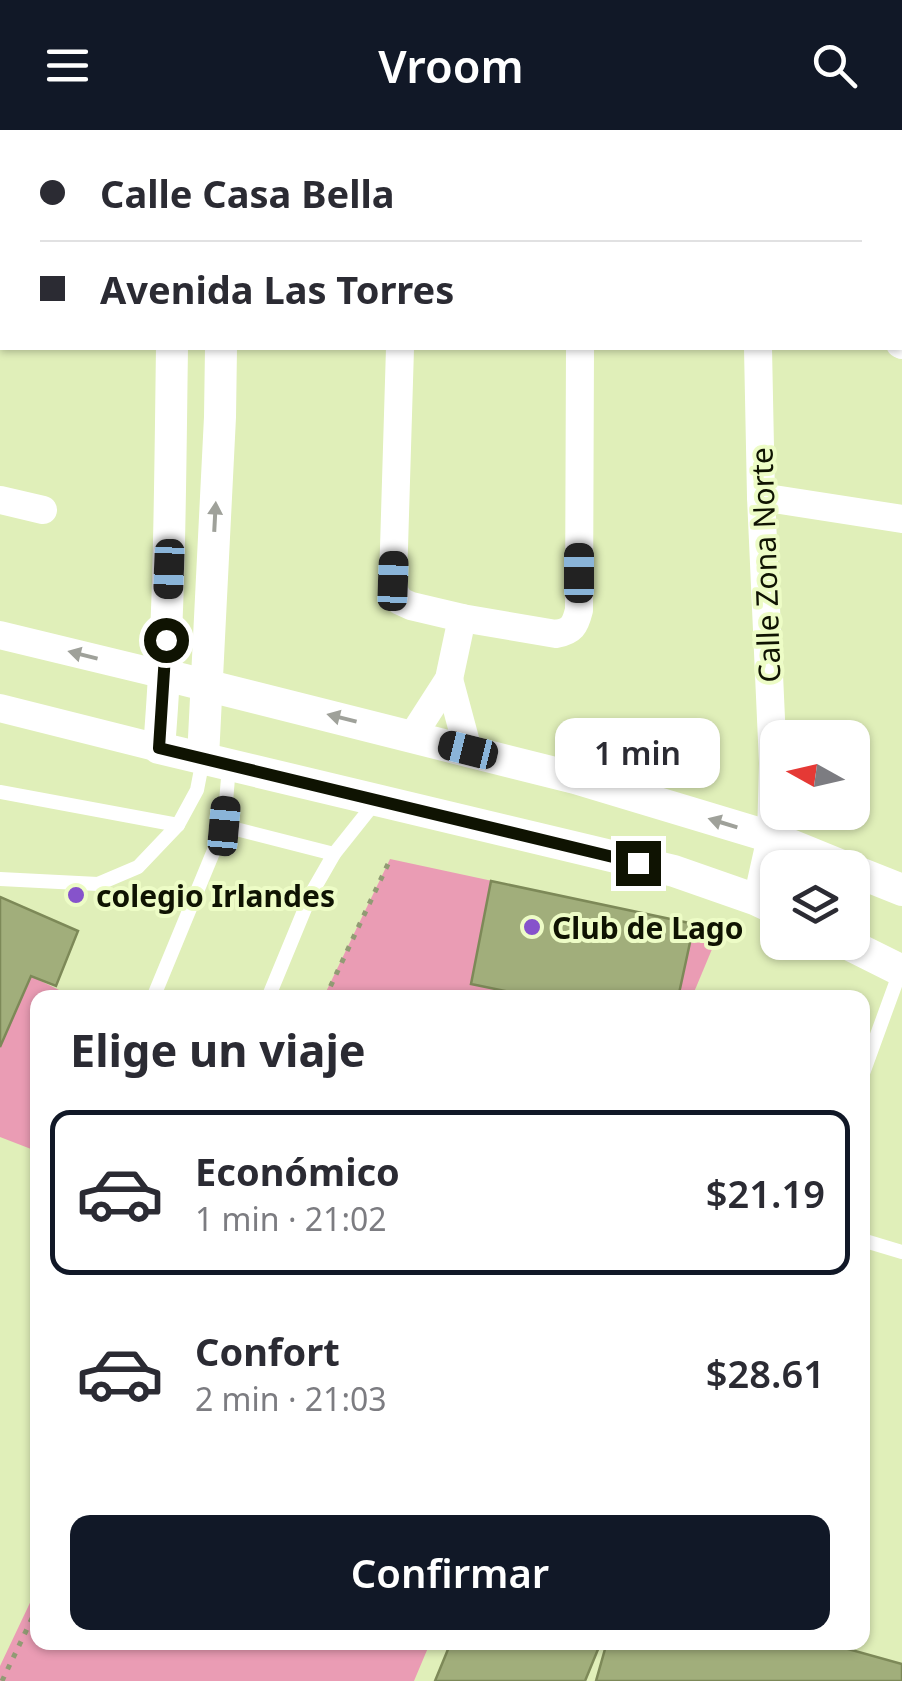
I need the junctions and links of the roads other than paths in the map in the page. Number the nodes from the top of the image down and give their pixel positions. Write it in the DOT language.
graph roads {
  1 [pos="172,350"];
  2 [pos="221,350"];
  3 [pos="400,350"];
  4 [pos="580,350"];
  5 [pos="758,350"];
  6 [pos="761,497"];
  7 [pos="0,500"];
  8 [pos="43,510"];
  9 [pos="902,518"];
  10 [pos="462,618"];
  11 [pos="0,635"];
  12 [pos="165,675"];
  13 [pos="448,679"];
  14 [pos="208,684"];
  15 [pos="0,708"];
  16 [pos="413,735"];
  17 [pos="159,748"];
  18 [pos="468,750"];
  19 [pos="216,762"];
  20 [pos="0,792"];
  21 [pos="377,800"];
  22 [pos="178,825"];
  23 [pos="224,826"];
  24 [pos="772,837"];
  25 [pos="771,850"];
  26 [pos="805,850"];
  27 [pos="334,854"];
  28 [pos="870,875"];
  29 [pos="0,878"];
  30 [pos="901,886"];
  31 [pos="760,903"];
  32 [pos="870,954"];
  33 [pos="901,969"];
  34 [pos="157,990"];
  35 [pos="271,990"];
  36 [pos="870,1054"];
  37 [pos="870,1242"];
  38 [pos="902,1252"];
  1 -- 12 [label="street"];
  14 -- 2 [label="street, one-way"];
  3 -- 10 [label="street"];
  4 -- 10 [label="street"];
  5 -- 6 [label="street, Calle Zona Norte"];
  6 -- 9 [label="street"];
  6 -- 24 [label="street, Calle Zona Norte"];
  7 -- 8 [label="street"];
  10 -- 13 [label="street"];
  12 -- 11 [label="street, one-way"];
  12 -- 14 [label="street"];
  12 -- 17 [label="street"];
  13 -- 16 [label="street"];
  13 -- 18 [label="street"];
  16 -- 14 [label="street, one-way"];
  14 -- 19 [label="street"];
  15 -- 17 [label="street"];
  16 -- 18 [label="street"];
  17 -- 19 [label="street"];
  24 -- 18 [label="street, one-way"];
  19 -- 21 [label="street"];
  19 -- 22 [label="lane"];
  19 -- 23 [label="lane"];
  20 -- 22 [label="lane"];
  21 -- 27 [label="lane"];
  21 -- 31 [label="street"];
  22 -- 29 [label="lane"];
  23 -- 27 [label="lane"];
  23 -- 34 [label="lane"];
  24 -- 25 [label="street, Calle Zona Norte"];
  24 -- 26 [label="street"];
  27 -- 35 [label="lane"];
  28 -- 30 [label="street"];
  32 -- 33 [label="street"];
  33 -- 36 [label="lane"];
  37 -- 38 [label="lane"];
}
